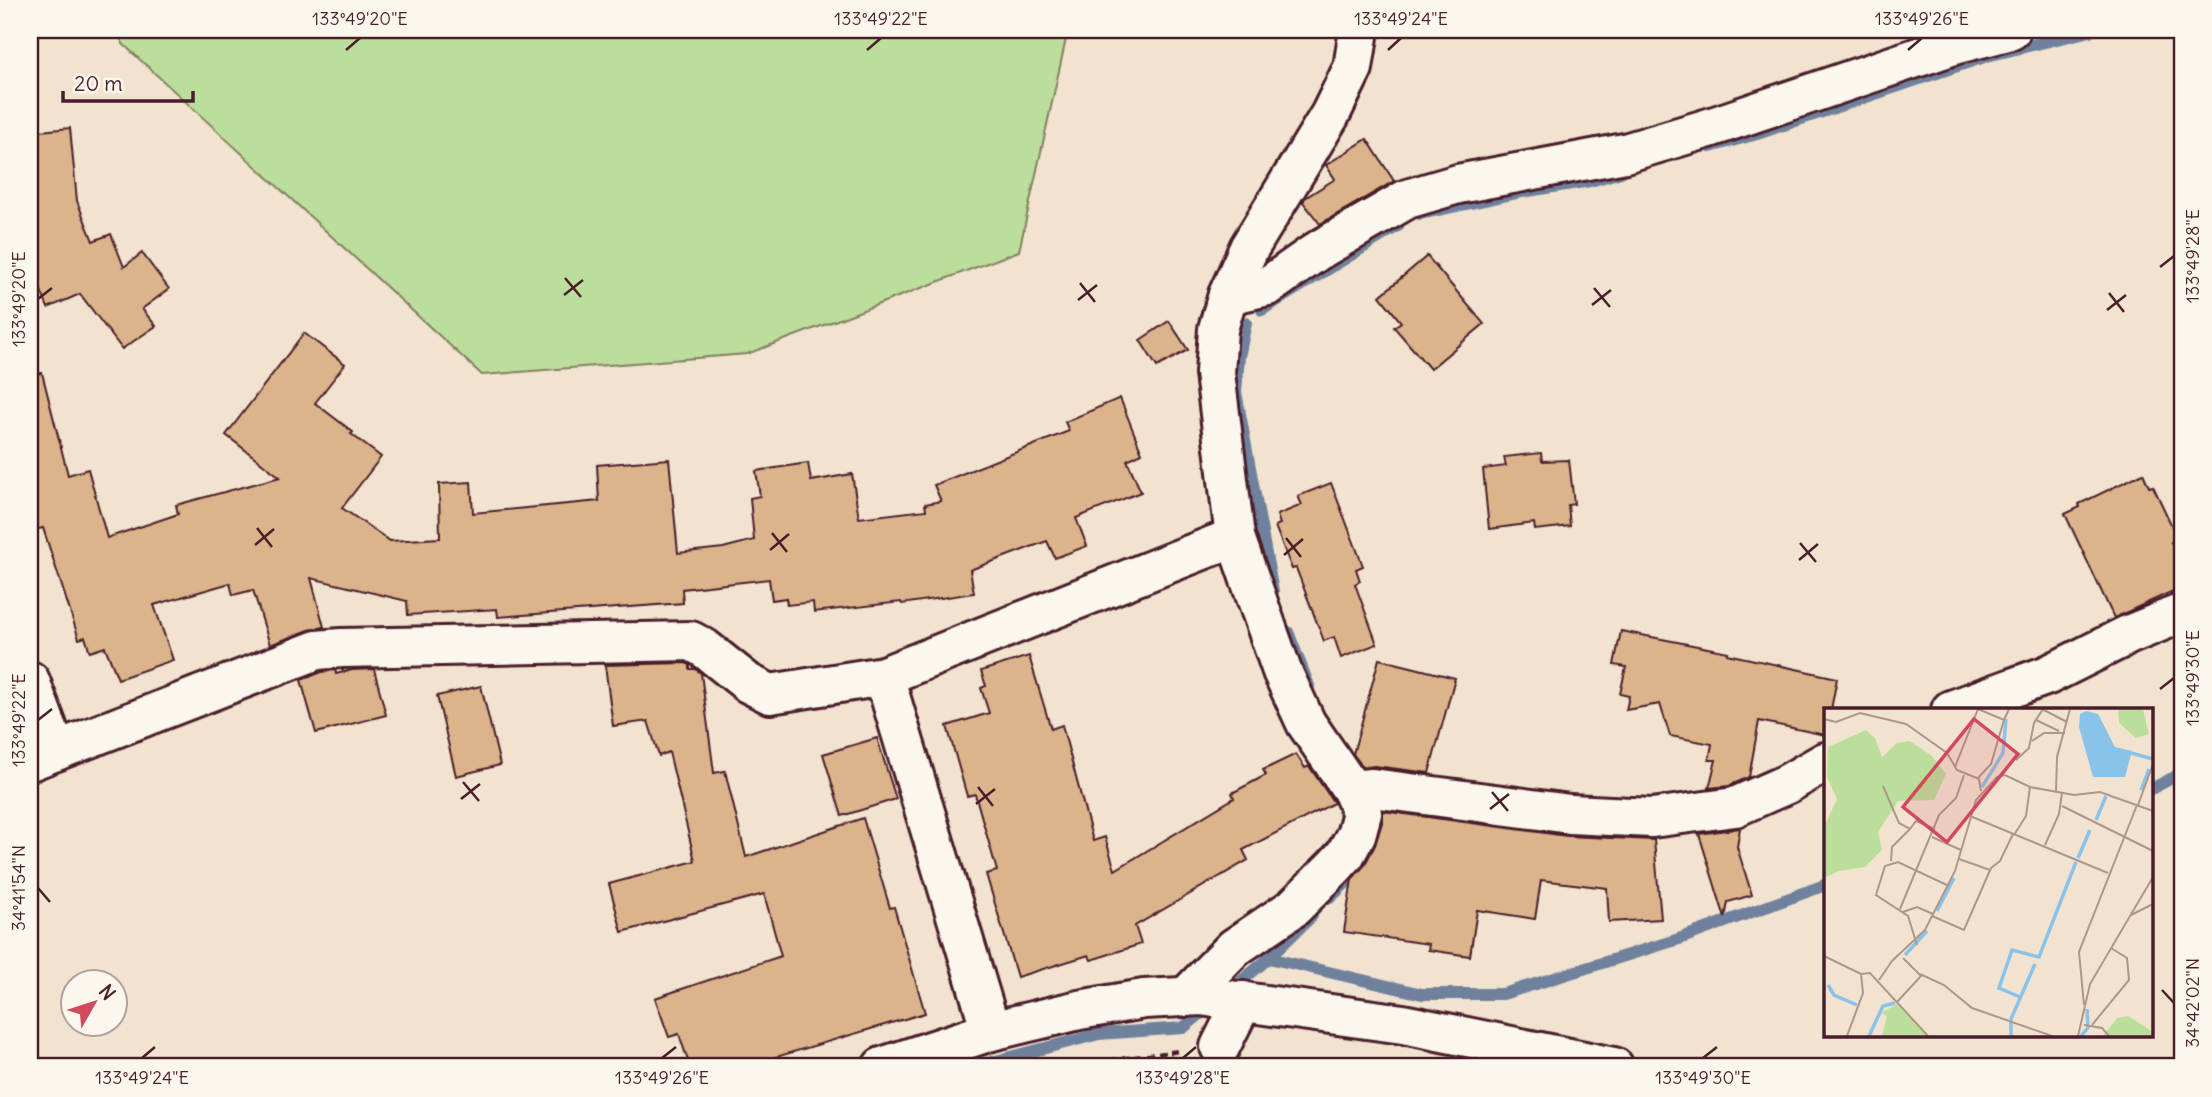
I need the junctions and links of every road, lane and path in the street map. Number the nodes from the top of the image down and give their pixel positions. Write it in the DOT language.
graph roads {
  1 [pos="1359,30"];
  2 [pos="2011,30"];
  3 [pos="1228,295"];
  4 [pos="1235,537"];
  5 [pos="2182,613"];
  6 [pos="884,676"];
  7 [pos="30,681"];
  8 [pos="1957,708"];
  9 [pos="43,756"];
  10 [pos="1824,763"];
  11 [pos="1361,789"];
  12 [pos="1217,998"];
  13 [pos="991,1031"];
  14 [pos="1220,1047"];
  15 [pos="882,1067"];
  16 [pos="1614,1067"];
  1 -- 3 [label="street"];
  2 -- 3 [label="street"];
  3 -- 4 [label="street"];
  4 -- 6 [label="street"];
  4 -- 11 [label="street"];
  5 -- 8 [label="street"];
  6 -- 9 [label="street"];
  6 -- 13 [label="street"];
  7 -- 9 [label="street"];
  10 -- 11 [label="street"];
  11 -- 12 [label="street"];
  12 -- 13 [label="street"];
  12 -- 14 [label="street"];
  12 -- 16 [label="street"];
  13 -- 15 [label="street"];
}
